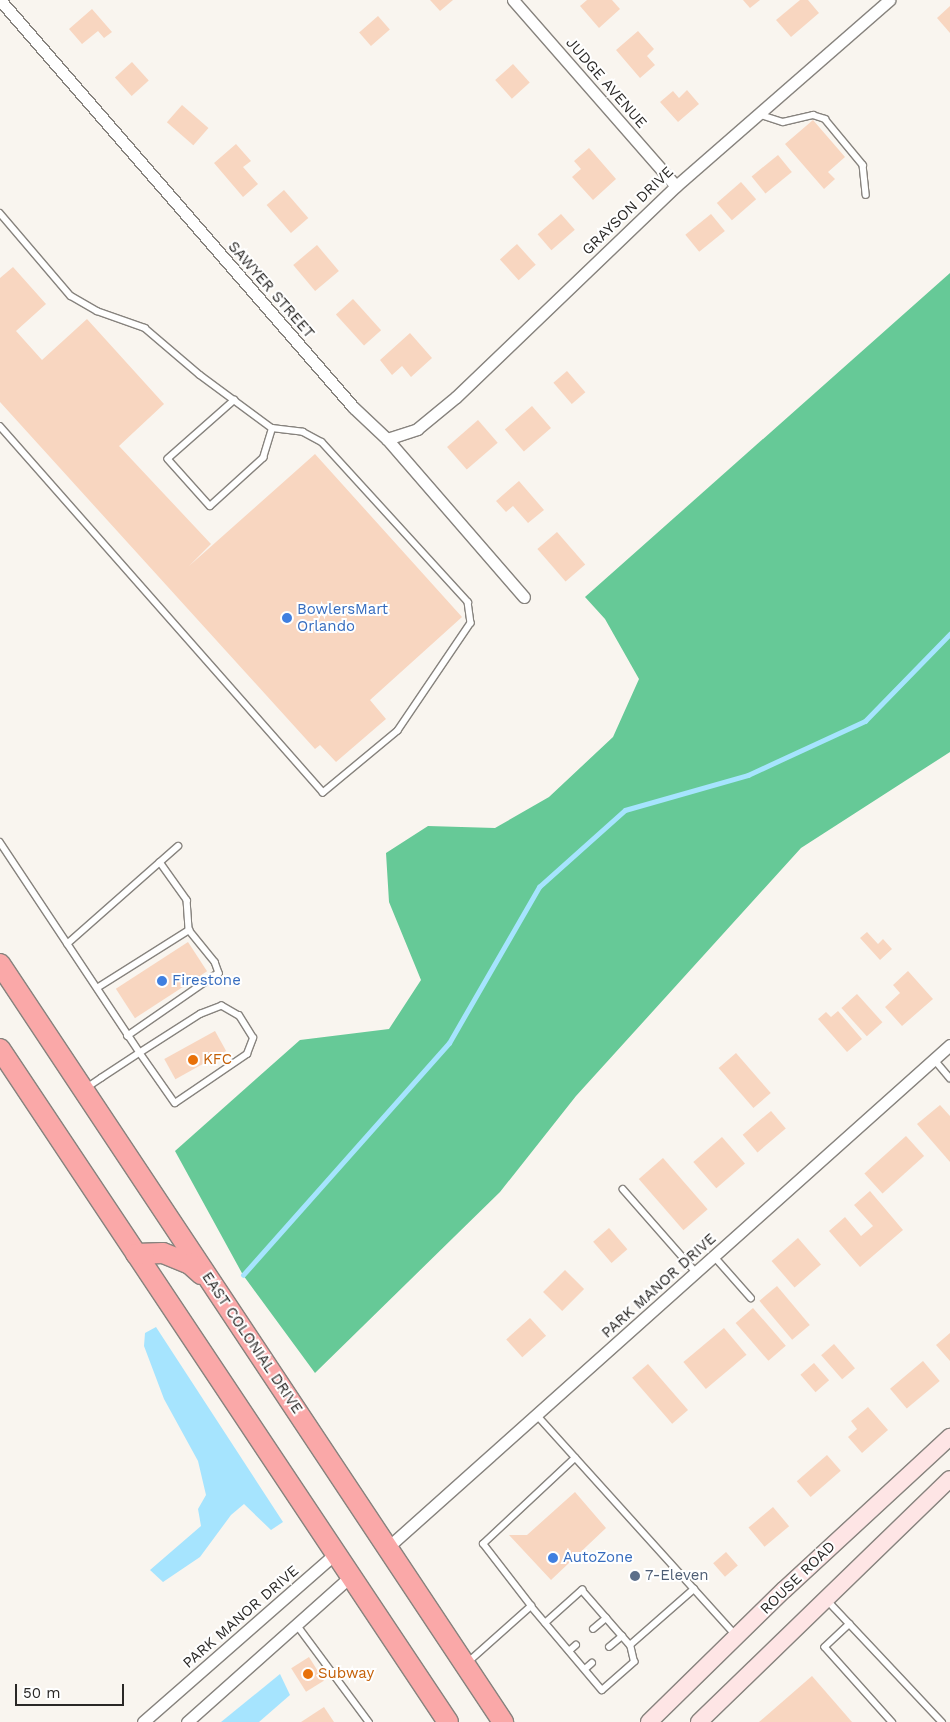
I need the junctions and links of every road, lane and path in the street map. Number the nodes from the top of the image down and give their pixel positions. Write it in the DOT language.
graph roads {
  1 [pos="0,0"];
  2 [pos="513,0"];
  3 [pos="889,0"];
  4 [pos="758,114"];
  5 [pos="676,186"];
  6 [pos="866,195"];
  7 [pos="0,213"];
  8 [pos="235,400"];
  9 [pos="0,427"];
  10 [pos="272,428"];
  11 [pos="388,439"];
  12 [pos="524,596"];
  13 [pos="0,842"];
  14 [pos="178,846"];
  15 [pos="7,852"];
  16 [pos="0,857"];
  17 [pos="160,862"];
  18 [pos="189,930"];
  19 [pos="67,944"];
  20 [pos="0,964"];
  21 [pos="97,988"];
  22 [pos="128,1036"];
  23 [pos="950,1045"];
  24 [pos="0,1049"];
  25 [pos="140,1053"];
  26 [pos="934,1059"];
  27 [pos="950,1078"];
  28 [pos="84,1090"];
  29 [pos="623,1189"];
  30 [pos="136,1254"];
  31 [pos="714,1256"];
  32 [pos="696,1272"];
  33 [pos="213,1285"];
  34 [pos="751,1298"];
  35 [pos="536,1415"];
  36 [pos="950,1437"];
  37 [pos="575,1458"];
  38 [pos="950,1479"];
  39 [pos="387,1548"];
  40 [pos="336,1553"];
  41 [pos="351,1576"];
  42 [pos="694,1589"];
  43 [pos="826,1598"];
  44 [pos="531,1606"];
  45 [pos="606,1618"];
  46 [pos="545,1623"];
  47 [pos="850,1624"];
  48 [pos="297,1625"];
  49 [pos="593,1629"];
  50 [pos="622,1636"];
  51 [pos="737,1636"];
  52 [pos="576,1645"];
  53 [pos="630,1645"];
  54 [pos="609,1647"];
  55 [pos="569,1651"];
  56 [pos="592,1663"];
  57 [pos="465,1664"];
  58 [pos="585,1669"];
  59 [pos="143,1722"];
  60 [pos="187,1722"];
  61 [pos="369,1722"];
  62 [pos="448,1722"];
  63 [pos="503,1722"];
  64 [pos="649,1722"];
  65 [pos="699,1722"];
  66 [pos="892,1722"];
  67 [pos="942,1722"];
  1 -- 11 [label="street, SAWYER STREET"];
  2 -- 5 [label="street, JUDGE AVENUE"];
  3 -- 4 [label="street, GRAYSON DRIVE"];
  4 -- 5 [label="street, GRAYSON DRIVE"];
  4 -- 6 [label="lane"];
  5 -- 11 [label="street, GRAYSON DRIVE"];
  7 -- 8 [label="lane"];
  8 -- 10 [label="lane"];
  8 -- 10 [label="lane"];
  9 -- 10 [label="lane"];
  11 -- 12 [label="street, SAWYER STREET"];
  13 -- 15 [label="lane"];
  14 -- 17 [label="lane"];
  15 -- 16 [label="lane"];
  15 -- 19 [label="lane"];
  17 -- 18 [label="lane"];
  17 -- 19 [label="lane"];
  18 -- 21 [label="lane"];
  18 -- 22 [label="lane"];
  19 -- 21 [label="lane"];
  20 -- 28 [label="highway, EAST COLONIAL DRIVE"];
  21 -- 22 [label="lane"];
  22 -- 25 [label="lane"];
  23 -- 26 [label="street, PARK MANOR DRIVE"];
  24 -- 30 [label="highway"];
  25 -- 25 [label="lane"];
  25 -- 28 [label="lane"];
  26 -- 27 [label="lane"];
  26 -- 31 [label="street, PARK MANOR DRIVE"];
  28 -- 33 [label="highway, EAST COLONIAL DRIVE"];
  29 -- 32 [label="lane"];
  30 -- 33 [label="highway"];
  30 -- 40 [label="highway"];
  31 -- 32 [label="street, PARK MANOR DRIVE"];
  31 -- 34 [label="lane"];
  32 -- 35 [label="street, PARK MANOR DRIVE"];
  33 -- 39 [label="highway, EAST COLONIAL DRIVE"];
  35 -- 37 [label="lane"];
  35 -- 39 [label="street, PARK MANOR DRIVE"];
  36 -- 51 [label="street, ROUSE ROAD"];
  37 -- 42 [label="lane"];
  37 -- 44 [label="lane"];
  38 -- 43 [label="street"];
  39 -- 57 [label="highway, EAST COLONIAL DRIVE"];
  40 -- 41 [label="highway"];
  40 -- 59 [label="street, PARK MANOR DRIVE"];
  41 -- 48 [label="street"];
  41 -- 62 [label="highway"];
  42 -- 51 [label="lane"];
  42 -- 53 [label="lane"];
  43 -- 47 [label="lane"];
  43 -- 65 [label="street"];
  44 -- 46 [label="lane"];
  44 -- 57 [label="lane"];
  45 -- 46 [label="lane"];
  45 -- 49 [label="lane"];
  45 -- 50 [label="lane"];
  46 -- 55 [label="lane"];
  47 -- 66 [label="lane"];
  47 -- 67 [label="lane"];
  48 -- 60 [label="street"];
  48 -- 61 [label="lane"];
  50 -- 53 [label="lane"];
  50 -- 54 [label="lane"];
  51 -- 64 [label="street, ROUSE ROAD"];
  52 -- 55 [label="lane"];
  53 -- 58 [label="lane"];
  55 -- 58 [label="lane"];
  56 -- 58 [label="lane"];
  57 -- 63 [label="highway, EAST COLONIAL DRIVE"];
}
